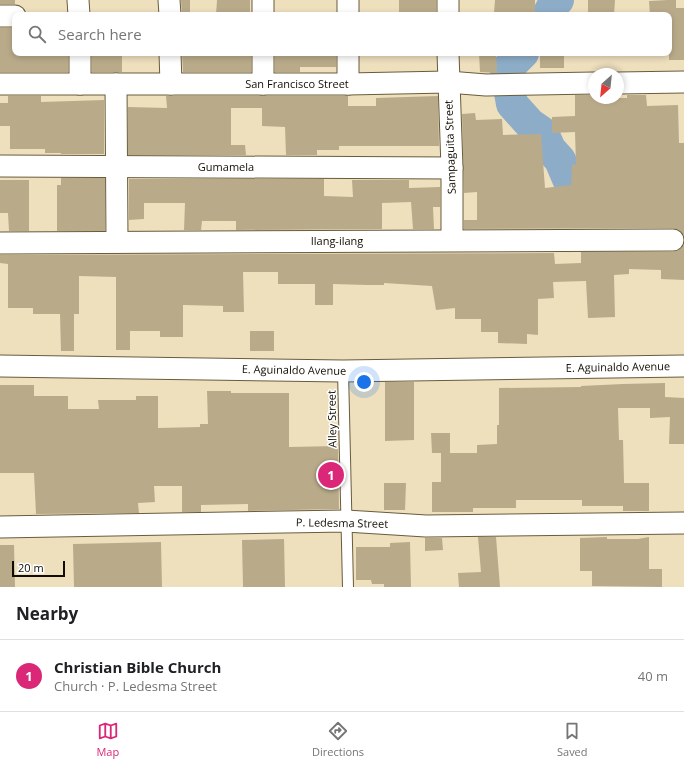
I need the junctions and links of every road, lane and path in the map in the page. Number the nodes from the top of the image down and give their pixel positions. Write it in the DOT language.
graph roads {
  1 [pos="78,0"];
  2 [pos="169,0"];
  3 [pos="263,0"];
  4 [pos="348,0"];
  5 [pos="448,0"];
  6 [pos="79,12"];
  7 [pos="170,12"];
  8 [pos="263,12"];
  9 [pos="348,12"];
  10 [pos="448,12"];
  11 [pos="0,16"];
  12 [pos="12,16"];
  13 [pos="80,56"];
  14 [pos="170,56"];
  15 [pos="263,56"];
  16 [pos="348,56"];
  17 [pos="448,56"];
  18 [pos="448,82"];
  19 [pos="684,82"];
  20 [pos="588,83"];
  21 [pos="624,83"];
  22 [pos="0,84"];
  23 [pos="80,84"];
  24 [pos="116,84"];
  25 [pos="171,84"];
  26 [pos="263,84"];
  27 [pos="348,84"];
  28 [pos="0,166"];
  29 [pos="117,167"];
  30 [pos="452,168"];
  31 [pos="452,240"];
  32 [pos="673,240"];
  33 [pos="0,242"];
  34 [pos="117,242"];
  35 [pos="0,366"];
  36 [pos="684,366"];
  37 [pos="343,370"];
  38 [pos="346,521"];
  39 [pos="684,523"];
  40 [pos="0,527"];
  41 [pos="348,587"];
  1 -- 6 [label="street"];
  2 -- 7 [label="street"];
  3 -- 8 [label="street"];
  4 -- 9 [label="street"];
  5 -- 10 [label="street"];
  11 -- 12 [label="street"];
  13 -- 23 [label="street"];
  14 -- 25 [label="street"];
  15 -- 26 [label="street"];
  16 -- 27 [label="street"];
  17 -- 18 [label="street, Sampaguita Street"];
  18 -- 20 [label="street, San Francisco Street"];
  18 -- 27 [label="street, San Francisco Street"];
  18 -- 30 [label="street, Sampaguita Street"];
  19 -- 21 [label="street"];
  22 -- 23 [label="street, San Francisco Street"];
  23 -- 24 [label="street, San Francisco Street"];
  24 -- 25 [label="street, San Francisco Street"];
  24 -- 29 [label="street"];
  25 -- 26 [label="street, San Francisco Street"];
  26 -- 27 [label="street, San Francisco Street"];
  28 -- 29 [label="street, Gumamela"];
  29 -- 30 [label="street, Gumamela"];
  29 -- 34 [label="street"];
  30 -- 31 [label="street, Sampaguita Street"];
  31 -- 32 [label="street, Ilang-ilang"];
  31 -- 34 [label="street, Ilang-ilang"];
  33 -- 34 [label="street, Ilang-ilang"];
  35 -- 37 [label="street, E. Aguinaldo Avenue"];
  36 -- 37 [label="street, E. Aguinaldo Avenue"];
  37 -- 38 [label="lane, Alley Street"];
  38 -- 39 [label="street, P. Ledesma Street"];
  38 -- 40 [label="street, P. Ledesma Street"];
  38 -- 41 [label="lane, Alley Street"];
}
